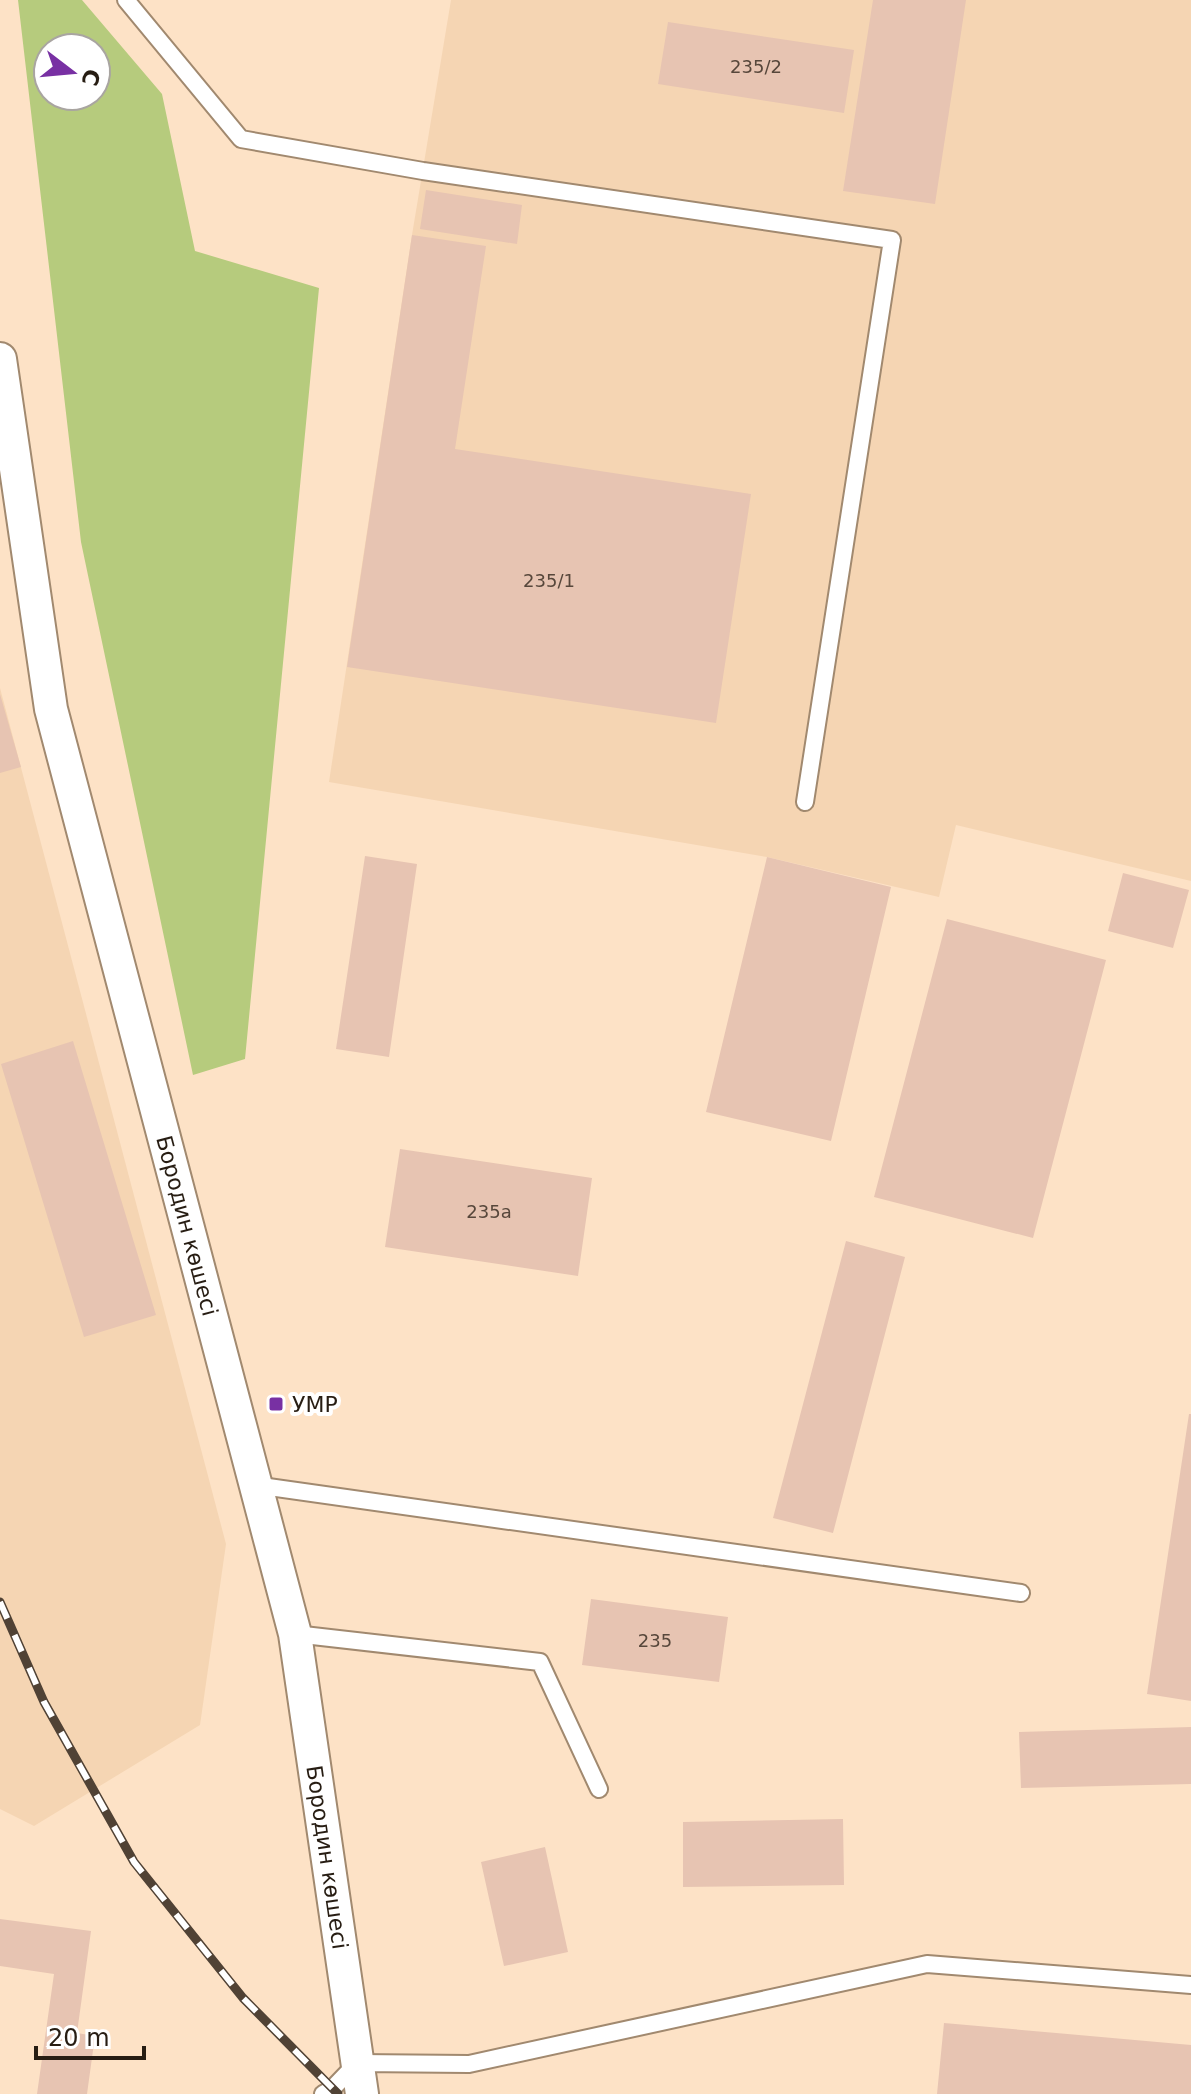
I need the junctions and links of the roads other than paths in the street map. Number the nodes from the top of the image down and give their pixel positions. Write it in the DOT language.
graph roads {
  1 [pos="126,0"];
  2 [pos="0,359"];
  3 [pos="805,802"];
  4 [pos="254,1485"];
  5 [pos="1021,1593"];
  6 [pos="295,1634"];
  7 [pos="599,1789"];
  8 [pos="1191,1985"];
  9 [pos="360,2078"];
  10 [pos="323,2094"];
  1 -- 3 [label="lane"];
  2 -- 4 [label="street, Бородин көшесі"];
  4 -- 5 [label="lane"];
  4 -- 6 [label="street, Бородин көшесі"];
  6 -- 7 [label="lane"];
  6 -- 9 [label="street, Бородин көшесі"];
  8 -- 9 [label="lane"];
  9 -- 10 [label="lane"];
}
